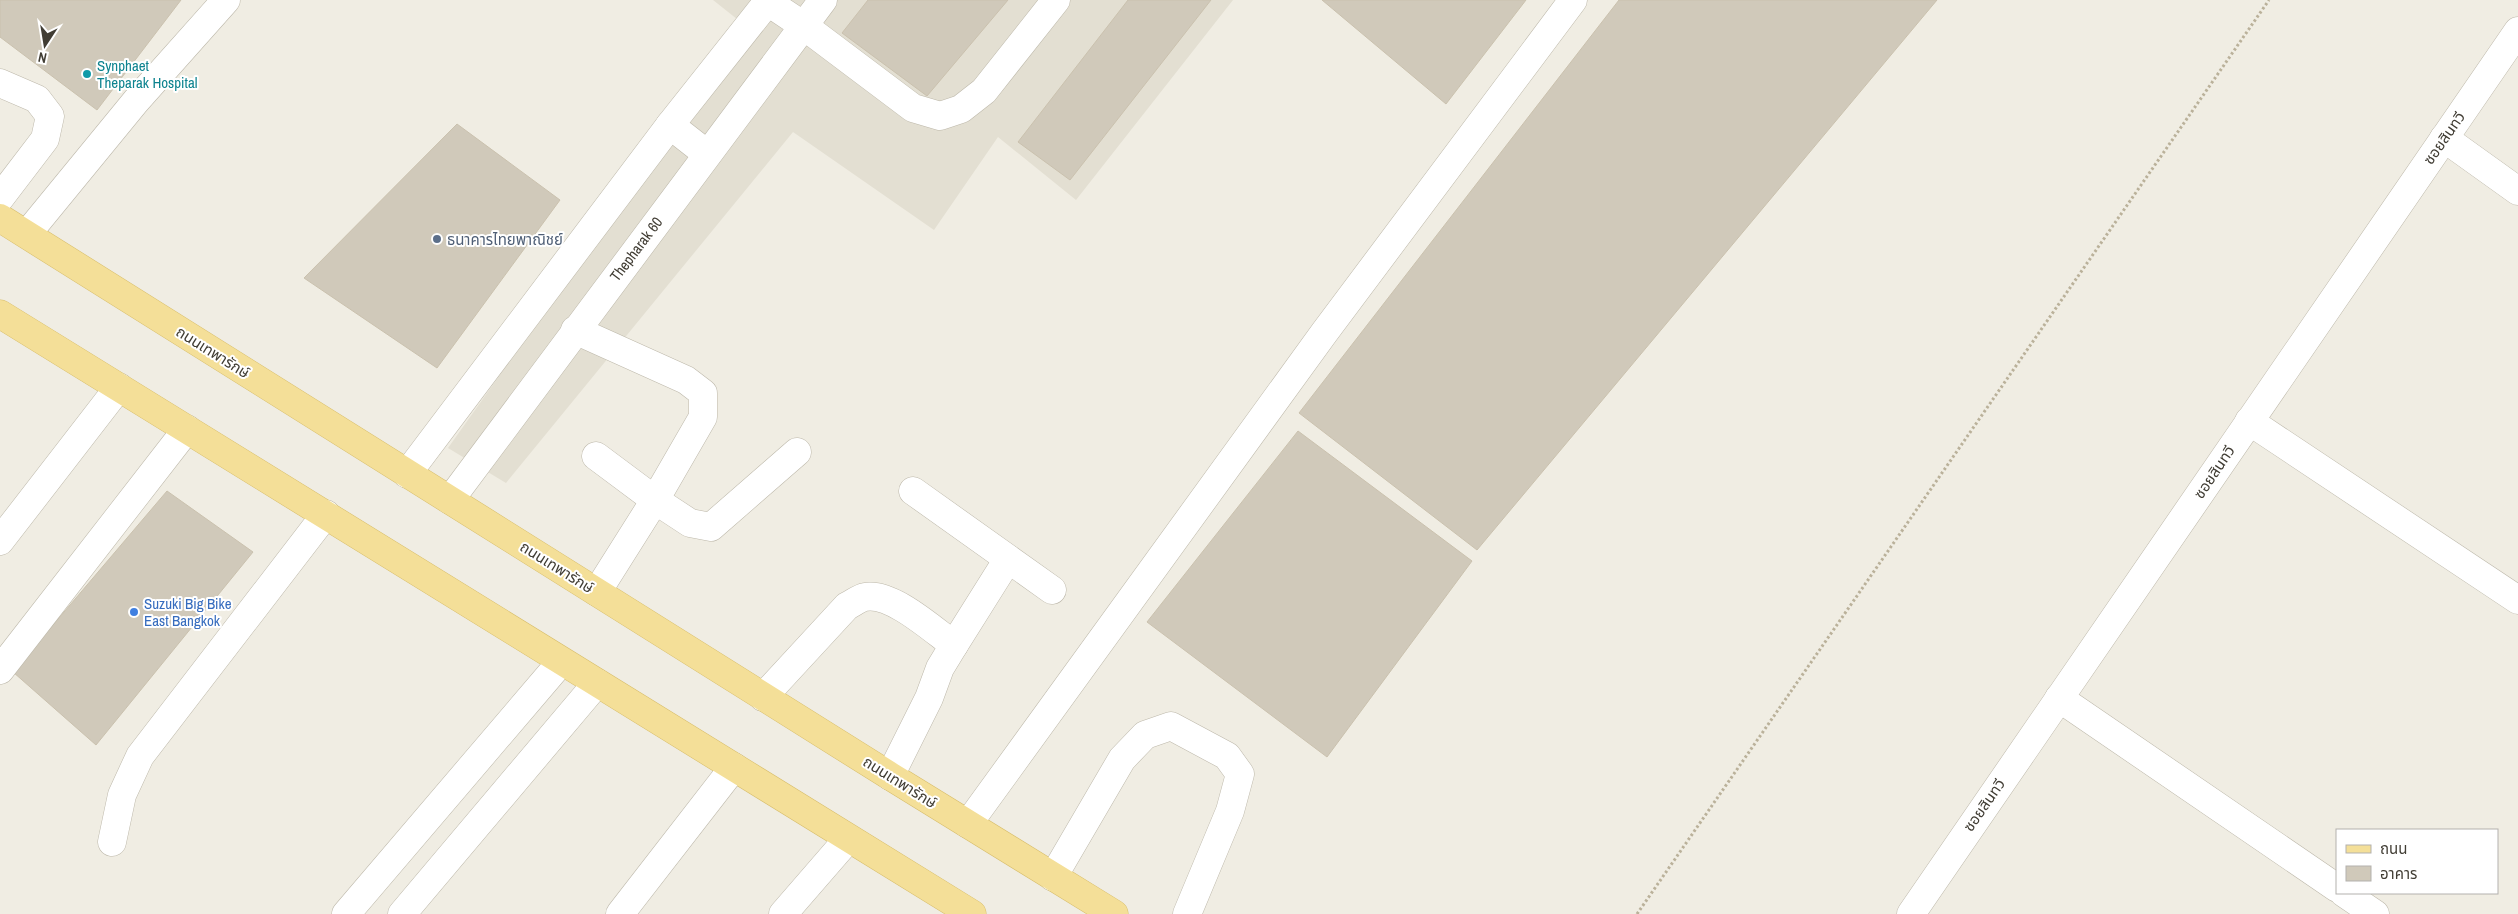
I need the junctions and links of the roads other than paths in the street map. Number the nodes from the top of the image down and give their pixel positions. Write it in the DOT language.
graph roads {
  1 [pos="226,0"];
  2 [pos="823,0"];
  3 [pos="1056,0"];
  4 [pos="1573,0"];
  5 [pos="767,1"];
  6 [pos="804,26"];
  7 [pos="2518,31"];
  8 [pos="0,83"];
  9 [pos="670,125"];
  10 [pos="2444,138"];
  11 [pos="707,154"];
  12 [pos="2518,191"];
  13 [pos="0,198"];
  14 [pos="0,218"];
  15 [pos="27,234"];
  16 [pos="0,314"];
  17 [pos="575,330"];
  18 [pos="118,387"];
  19 [pos="2249,422"];
  20 [pos="187,429"];
  21 [pos="797,452"];
  22 [pos="596,456"];
  23 [pos="407,474"];
  24 [pos="913,491"];
  25 [pos="450,500"];
  26 [pos="655,500"];
  27 [pos="326,514"];
  28 [pos="0,541"];
  29 [pos="1008,559"];
  30 [pos="1052,590"];
  31 [pos="597,592"];
  32 [pos="2518,600"];
  33 [pos="954,645"];
  34 [pos="561,662"];
  35 [pos="0,670"];
  36 [pos="597,683"];
  37 [pos="763,697"];
  38 [pos="2059,698"];
  39 [pos="734,767"];
  40 [pos="890,776"];
  41 [pos="968,824"];
  42 [pos="848,839"];
  43 [pos="112,842"];
  44 [pos="1053,877"];
  45 [pos="2336,887"];
  46 [pos="2345,894"];
  47 [pos="346,914"];
  48 [pos="402,914"];
  49 [pos="620,914"];
  50 [pos="784,914"];
  51 [pos="972,914"];
  52 [pos="1114,914"];
  53 [pos="1187,914"];
  54 [pos="1911,914"];
  55 [pos="2375,914"];
  1 -- 15 [label="street"];
  2 -- 6 [label="street, Thepharak 60"];
  3 -- 6 [label="street"];
  4 -- 41 [label="street"];
  5 -- 6 [label="street"];
  5 -- 9 [label="street"];
  6 -- 11 [label="street, Thepharak 60"];
  7 -- 10 [label="street, ซอยสินทวี"];
  8 -- 13 [label="street"];
  9 -- 11 [label="street"];
  9 -- 23 [label="street"];
  10 -- 12 [label="street"];
  10 -- 19 [label="street, ซอยสินทวี"];
  11 -- 17 [label="street, Thepharak 60"];
  14 -- 15 [label="main road, ถนนเทพารักษ์"];
  15 -- 23 [label="main road, ถนนเทพารักษ์"];
  16 -- 18 [label="main road"];
  17 -- 25 [label="street, Thepharak 60"];
  17 -- 26 [label="street"];
  18 -- 20 [label="main road"];
  18 -- 28 [label="street"];
  19 -- 32 [label="street"];
  19 -- 38 [label="street, ซอยสินทวี"];
  20 -- 27 [label="main road"];
  20 -- 35 [label="street"];
  21 -- 26 [label="street"];
  22 -- 26 [label="street"];
  23 -- 25 [label="main road, ถนนเทพารักษ์"];
  24 -- 29 [label="street"];
  25 -- 31 [label="main road, ถนนเทพารักษ์"];
  26 -- 31 [label="street"];
  27 -- 34 [label="main road"];
  27 -- 43 [label="street"];
  29 -- 30 [label="street"];
  29 -- 33 [label="street"];
  31 -- 37 [label="main road, ถนนเทพารักษ์"];
  33 -- 37 [label="street"];
  33 -- 40 [label="street"];
  34 -- 36 [label="main road"];
  34 -- 47 [label="street"];
  36 -- 39 [label="main road"];
  36 -- 48 [label="street"];
  37 -- 40 [label="main road, ถนนเทพารักษ์"];
  38 -- 45 [label="street"];
  38 -- 54 [label="street, ซอยสินทวี"];
  39 -- 42 [label="main road"];
  39 -- 49 [label="street"];
  40 -- 41 [label="main road, ถนนเทพารักษ์"];
  41 -- 44 [label="main road, ถนนเทพารักษ์"];
  42 -- 50 [label="street"];
  42 -- 51 [label="main road"];
  44 -- 52 [label="main road, ถนนเทพารักษ์"];
  44 -- 53 [label="street"];
  46 -- 55 [label="street"];
}
